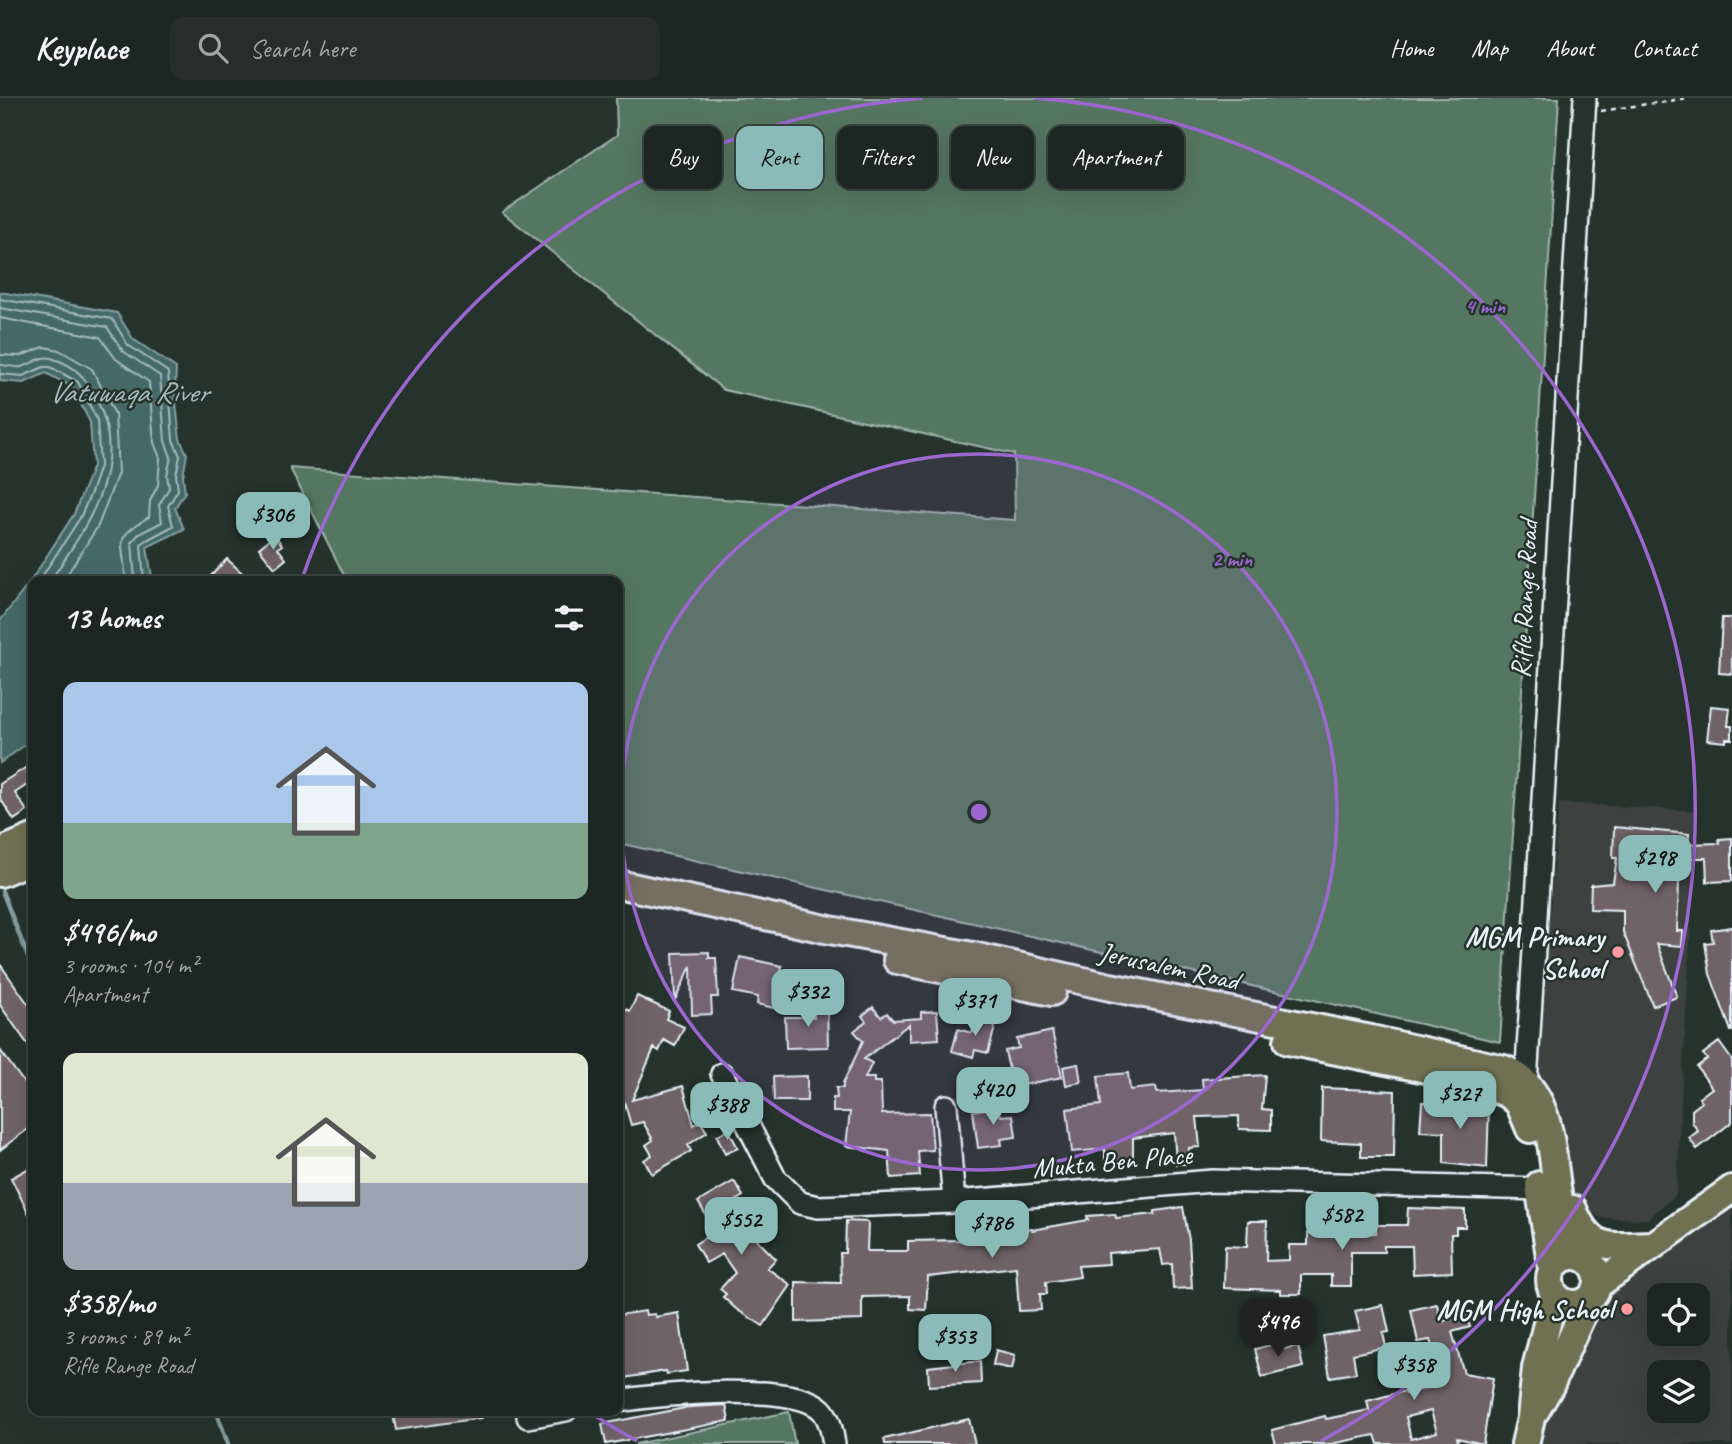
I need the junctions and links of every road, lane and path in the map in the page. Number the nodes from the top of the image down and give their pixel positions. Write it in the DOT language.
graph roads {
  1 [pos="1688,98"];
  2 [pos="1585,106"];
  3 [pos="28,840"];
  4 [pos="0,852"];
  5 [pos="28,861"];
  6 [pos="0,873"];
  7 [pos="623,885"];
  8 [pos="623,903"];
  9 [pos="722,1074"];
  10 [pos="1523,1093"];
  11 [pos="946,1106"];
  12 [pos="1550,1144"];
  13 [pos="1540,1189"];
  14 [pos="1732,1189"];
  15 [pos="954,1202"];
  16 [pos="1651,1245"];
  17 [pos="1588,1275"];
  18 [pos="1553,1282"];
  19 [pos="623,1400"];
  20 [pos="533,1416"];
  21 [pos="528,1417"];
  22 [pos="1528,1431"];
  23 [pos="834,1444"];
  1 -- 2 [label="path"];
  2 -- 10 [label="street, Rifle Range Road"];
  3 -- 4 [label="main road"];
  5 -- 6 [label="main road"];
  7 -- 10 [label="main road, Jerusalem Road"];
  8 -- 10 [label="main road, Jerusalem Road"];
  9 -- 15 [label="street, Mukta Ben Place"];
  10 -- 12 [label="main road"];
  10 -- 13 [label="main road"];
  11 -- 15 [label="street"];
  12 -- 16 [label="main road"];
  12 -- 17 [label="main road"];
  13 -- 15 [label="street, Mukta Ben Place"];
  13 -- 18 [label="main road"];
  14 -- 16 [label="main road"];
  16 -- 17 [label="main road"];
  17 -- 18 [label="main road"];
  17 -- 18 [label="main road"];
  17 -- 22 [label="main road"];
  18 -- 22 [label="main road"];
  19 -- 23 [label="street"];
  20 -- 21 [label="street"];
}
